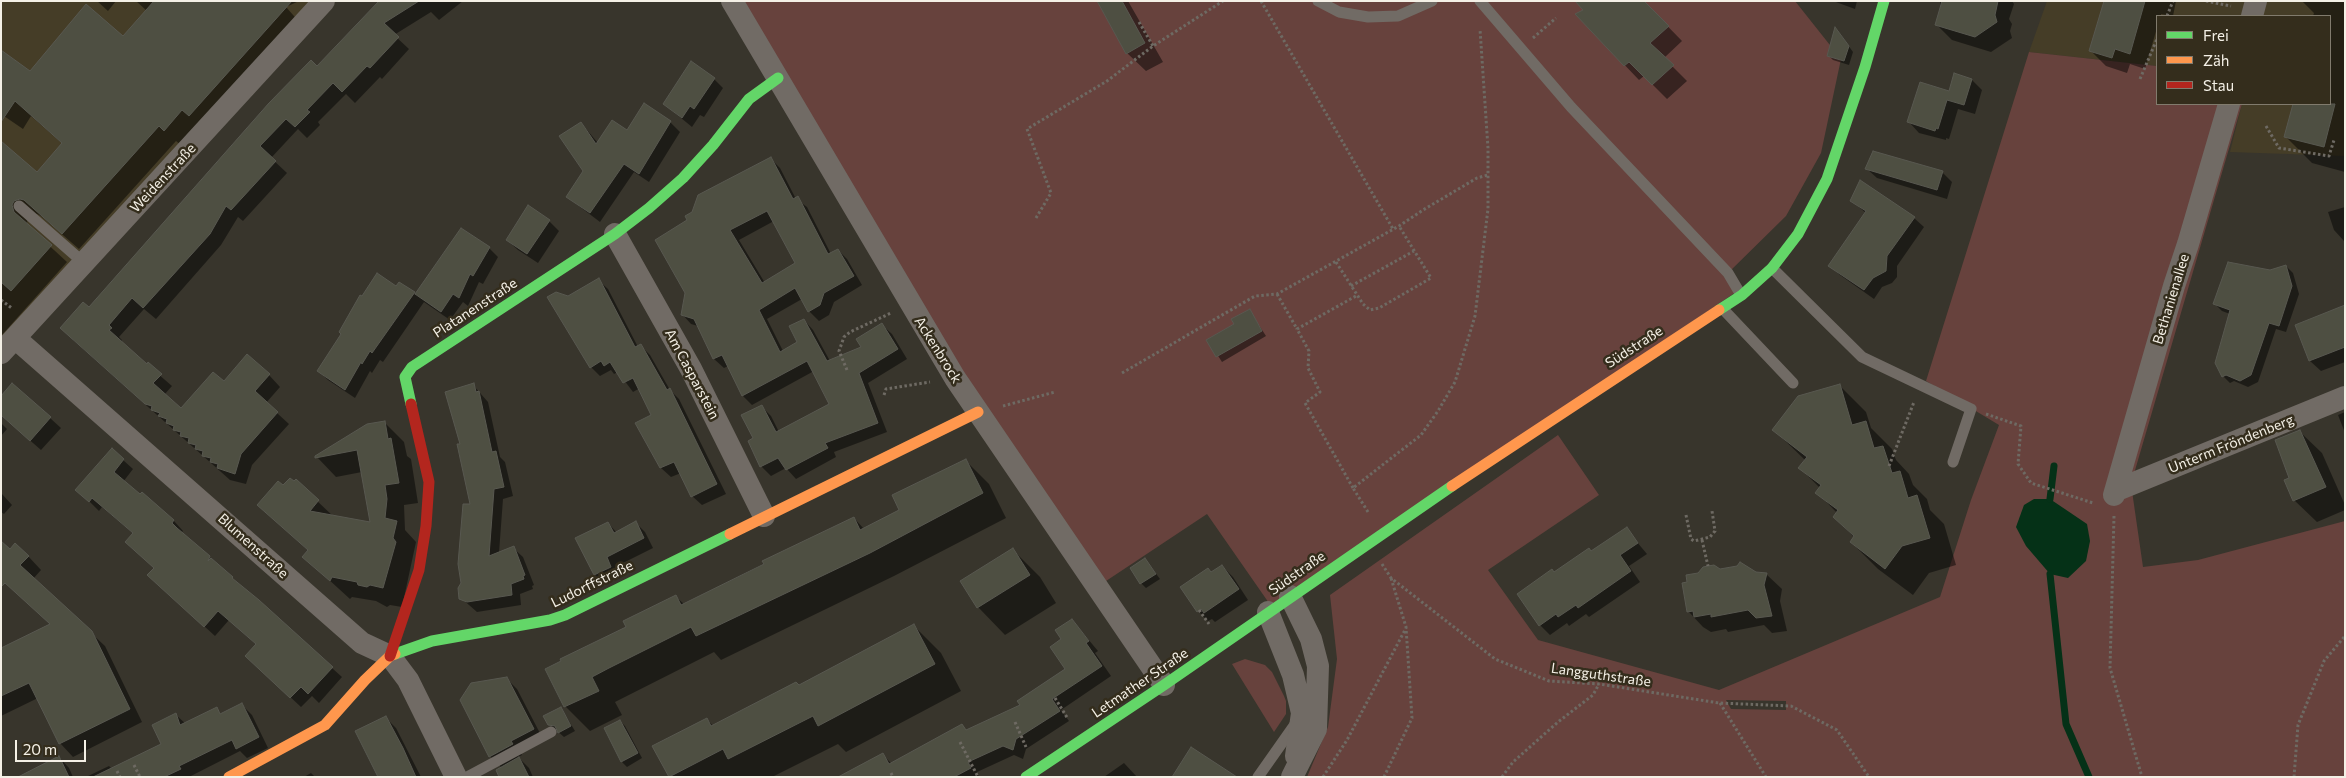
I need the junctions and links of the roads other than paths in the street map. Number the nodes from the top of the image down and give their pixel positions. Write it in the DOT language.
graph roads {
  1 [pos="324,1"];
  2 [pos="732,1"];
  3 [pos="1318,1"];
  4 [pos="1432,1"];
  5 [pos="1480,1"];
  6 [pos="1884,1"];
  7 [pos="2256,1"];
  8 [pos="2252,15"];
  9 [pos="778,78"];
  10 [pos="2229,105"];
  11 [pos="20,206"];
  12 [pos="615,234"];
  13 [pos="84,263"];
  14 [pos="1772,268"];
  15 [pos="1742,295"];
  16 [pos="1722,308"];
  17 [pos="8,346"];
  18 [pos="1793,383"];
  19 [pos="2345,397"];
  20 [pos="978,412"];
  21 [pos="1954,462"];
  22 [pos="2115,493"];
  23 [pos="764,516"];
  24 [pos="1290,596"];
  25 [pos="1268,612"];
  26 [pos="390,656"];
  27 [pos="1164,685"];
  28 [pos="1302,713"];
  29 [pos="552,732"];
  30 [pos="1293,776"];
  31 [pos="229,777"];
  32 [pos="456,777"];
  33 [pos="467,777"];
  34 [pos="1026,777"];
  35 [pos="1258,777"];
  1 -- 13 [label="street, Weidenstraße"];
  2 -- 9 [label="street, Ackenbrock"];
  3 -- 4 [label="lane"];
  5 -- 15 [label="lane"];
  6 -- 14 [label="street, Südstraße"];
  7 -- 8 [label="street"];
  9 -- 12 [label="street, Platanenstraße"];
  9 -- 20 [label="street, Ackenbrock"];
  10 -- 22 [label="street, Bethanienallee"];
  11 -- 13 [label="lane"];
  12 -- 23 [label="street, Am Casparstein"];
  12 -- 26 [label="street, Platanenstraße"];
  13 -- 17 [label="street, Weidenstraße"];
  14 -- 15 [label="street, Südstraße"];
  14 -- 21 [label="lane"];
  15 -- 16 [label="street, Südstraße"];
  16 -- 18 [label="lane"];
  16 -- 24 [label="street, Südstraße"];
  17 -- 26 [label="street, Blumenstraße"];
  19 -- 22 [label="street, Unterm Fröndenberg"];
  20 -- 23 [label="street, Ludorffstraße"];
  20 -- 27 [label="street, Ackenbrock"];
  23 -- 26 [label="street, Ludorffstraße"];
  24 -- 25 [label="street, Südstraße"];
  24 -- 30 [label="street"];
  25 -- 27 [label="street, Letmather Straße"];
  25 -- 28 [label="street"];
  26 -- 31 [label="street, Ludorffstraße"];
  26 -- 32 [label="street, Blumenstraße"];
  27 -- 34 [label="street, Letmather Straße"];
  28 -- 30 [label="street"];
  28 -- 35 [label="lane"];
  29 -- 33 [label="lane"];
}
